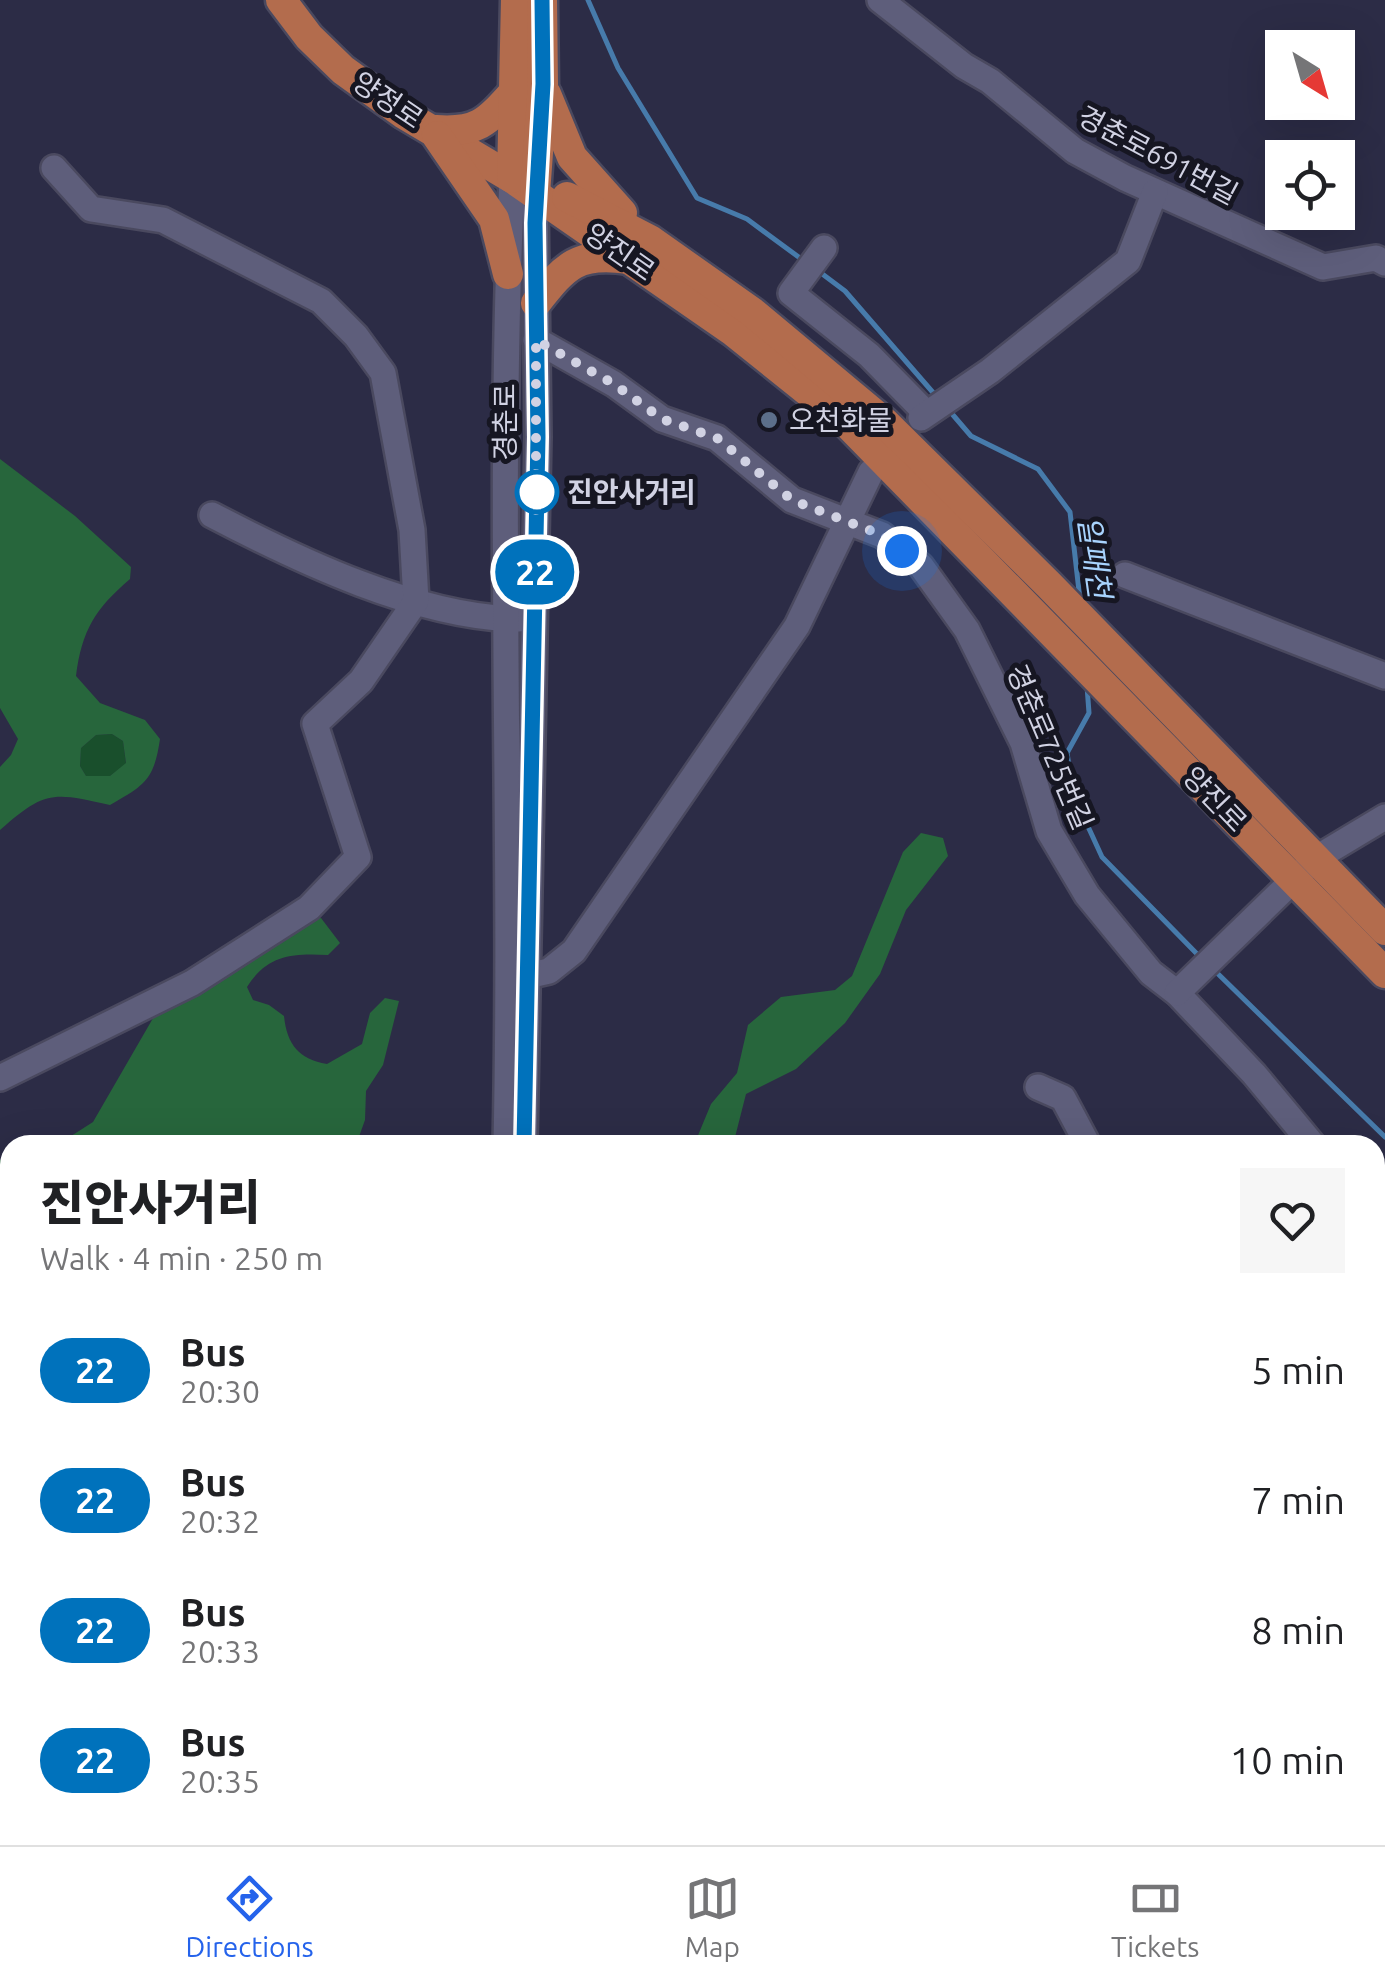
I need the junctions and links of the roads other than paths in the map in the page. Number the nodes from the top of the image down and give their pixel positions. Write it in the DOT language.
graph roads {
  1 [pos="282,0"];
  2 [pos="516,0"];
  3 [pos="542,0"];
  4 [pos="880,0"];
  5 [pos="528,88"];
  6 [pos="433,130"];
  7 [pos="54,168"];
  8 [pos="528,186"];
  9 [pos="1155,192"];
  10 [pos="640,250"];
  11 [pos="821,252"];
  12 [pos="1385,263"];
  13 [pos="508,274"];
  14 [pos="536,303"];
  15 [pos="536,340"];
  16 [pos="871,472"];
  17 [pos="212,514"];
  18 [pos="848,522"];
  19 [pos="1126,575"];
  20 [pos="416,601"];
  21 [pos="504,618"];
  22 [pos="534,618"];
  23 [pos="1385,676"];
  24 [pos="1385,817"];
  25 [pos="1304,869"];
  26 [pos="1385,930"];
  27 [pos="1385,973"];
  28 [pos="527,976"];
  29 [pos="1180,989"];
  30 [pos="0,1078"];
  31 [pos="1038,1087"];
  32 [pos="506,1135"];
  33 [pos="524,1135"];
  34 [pos="1083,1135"];
  35 [pos="1305,1135"];
  1 -- 6 [label="main road, 양정로"];
  2 -- 5 [label="main road, 경춘로"];
  3 -- 5 [label="main road, 경춘로"];
  4 -- 9 [label="street, 경춘로691번길"];
  5 -- 6 [label="main road"];
  5 -- 8 [label="main road, 경춘로"];
  5 -- 10 [label="main road"];
  6 -- 8 [label="main road, 양정로"];
  6 -- 13 [label="main road"];
  7 -- 20 [label="street"];
  8 -- 10 [label="main road, 양진로"];
  8 -- 13 [label="street, 경춘로"];
  8 -- 14 [label="street, 경춘로"];
  9 -- 11 [label="street"];
  9 -- 12 [label="street, 경춘로691번길"];
  10 -- 14 [label="main road"];
  10 -- 25 [label="main road, 양진로"];
  10 -- 25 [label="main road, 양진로"];
  13 -- 21 [label="street, 경춘로"];
  14 -- 15 [label="street, 경춘로"];
  15 -- 18 [label="street, 경춘로725번길"];
  15 -- 22 [label="street, 경춘로"];
  16 -- 18 [label="street"];
  17 -- 20 [label="street"];
  18 -- 28 [label="street"];
  18 -- 29 [label="street, 경춘로725번길"];
  19 -- 23 [label="street"];
  20 -- 21 [label="street"];
  20 -- 30 [label="street"];
  21 -- 22 [label="street"];
  21 -- 32 [label="street, 경춘로"];
  22 -- 28 [label="street, 경춘로"];
  24 -- 25 [label="street"];
  25 -- 26 [label="main road, 양진로"];
  25 -- 27 [label="main road, 양진로"];
  25 -- 29 [label="street"];
  28 -- 33 [label="street, 경춘로"];
  29 -- 35 [label="street, 경춘로725번길"];
  31 -- 34 [label="street"];
}
